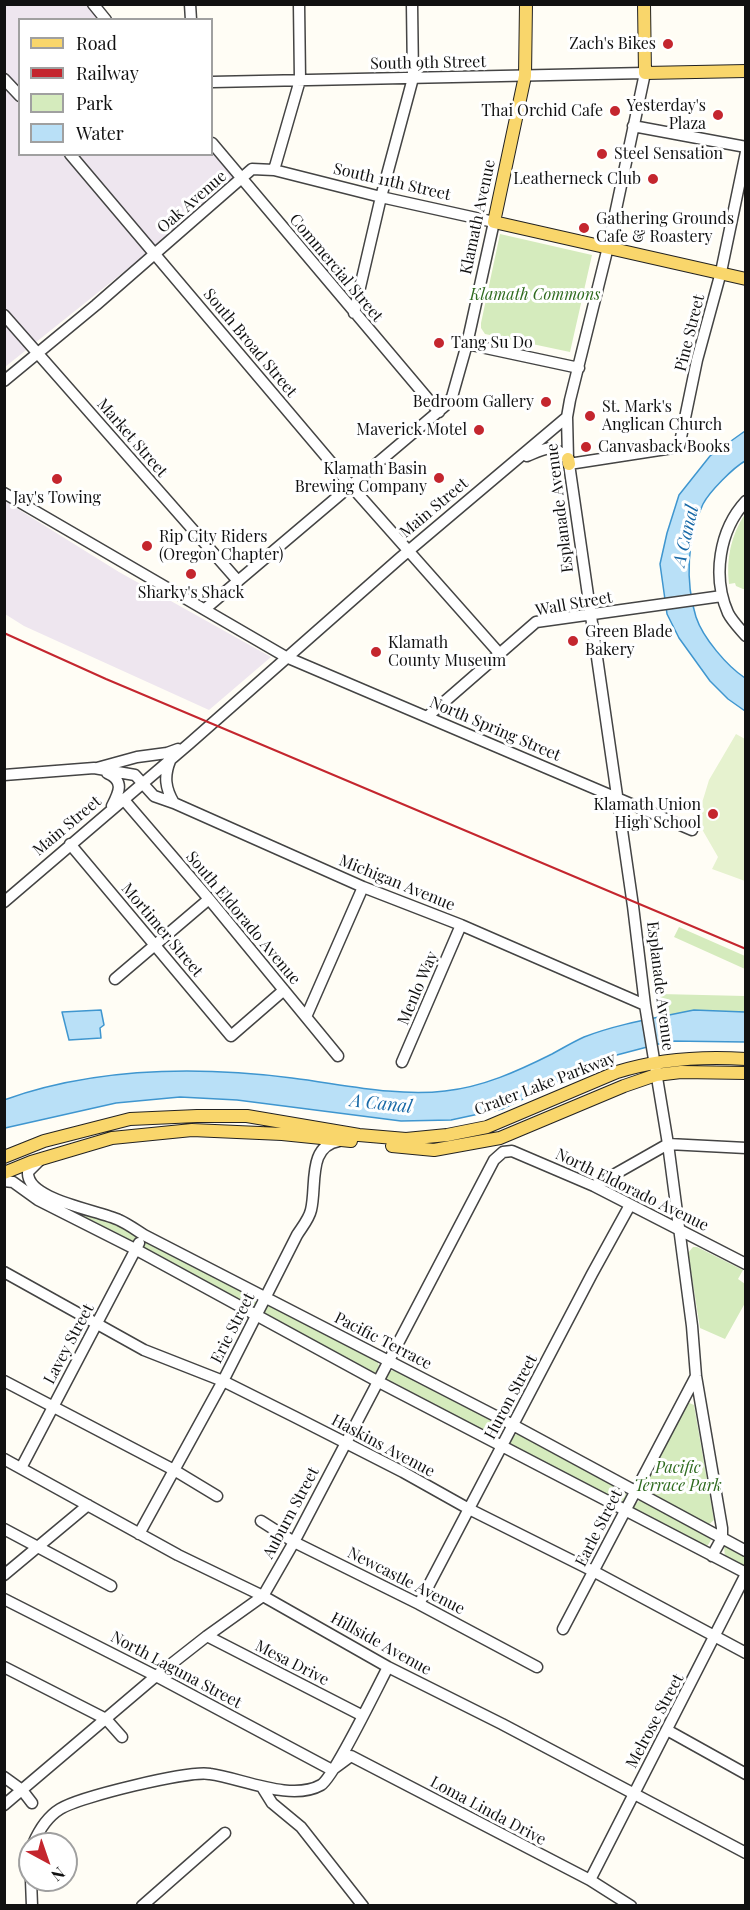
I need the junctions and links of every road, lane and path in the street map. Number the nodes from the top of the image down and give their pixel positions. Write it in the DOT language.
graph roads {
  1 [pos="93,4"];
  2 [pos="299,4"];
  3 [pos="412,4"];
  4 [pos="526,4"];
  5 [pos="644,4"];
  6 [pos="104,18"];
  7 [pos="746,71"];
  8 [pos="645,73"];
  9 [pos="525,76"];
  10 [pos="413,78"];
  11 [pos="4,79"];
  12 [pos="300,80"];
  13 [pos="213,82"];
  14 [pos="18,94"];
  15 [pos="633,126"];
  16 [pos="213,144"];
  17 [pos="746,147"];
  18 [pos="746,152"];
  19 [pos="72,156"];
  20 [pos="274,170"];
  21 [pos="241,178"];
  22 [pos="381,197"];
  23 [pos="494,222"];
  24 [pos="609,247"];
  25 [pos="155,254"];
  26 [pos="721,272"];
  27 [pos="746,279"];
  28 [pos="354,313"];
  29 [pos="4,315"];
  30 [pos="467,344"];
  31 [pos="37,352"];
  32 [pos="579,368"];
  33 [pos="4,381"];
  34 [pos="439,412"];
  35 [pos="567,417"];
  36 [pos="516,460"];
  37 [pos="568,461"];
  38 [pos="351,486"];
  39 [pos="4,493"];
  40 [pos="746,501"];
  41 [pos="408,551"];
  42 [pos="238,581"];
  43 [pos="722,596"];
  44 [pos="205,609"];
  45 [pos="590,614"];
  46 [pos="746,636"];
  47 [pos="499,653"];
  48 [pos="286,657"];
  49 [pos="428,716"];
  50 [pos="190,743"];
  51 [pos="170,760"];
  52 [pos="4,766"];
  53 [pos="94,768"];
  54 [pos="19,774"];
  55 [pos="4,775"];
  56 [pos="142,784"];
  57 [pos="617,797"];
  58 [pos="123,800"];
  59 [pos="174,802"];
  60 [pos="109,812"];
  61 [pos="692,830"];
  62 [pos="70,844"];
  63 [pos="363,886"];
  64 [pos="209,900"];
  65 [pos="4,902"];
  66 [pos="461,925"];
  67 [pos="155,945"];
  68 [pos="115,979"];
  69 [pos="284,990"];
  70 [pos="645,1005"];
  71 [pos="306,1017"];
  72 [pos="338,1056"];
  73 [pos="746,1059"];
  74 [pos="402,1062"];
  75 [pos="655,1069"];
  76 [pos="746,1073"];
  77 [pos="342,1140"];
  78 [pos="668,1144"];
  79 [pos="746,1148"];
  80 [pos="503,1152"];
  81 [pos="4,1157"];
  82 [pos="41,1159"];
  83 [pos="4,1173"];
  84 [pos="4,1181"];
  85 [pos="594,1186"];
  86 [pos="630,1205"];
  87 [pos="677,1228"];
  88 [pos="144,1235"];
  89 [pos="135,1249"];
  90 [pos="746,1264"];
  91 [pos="4,1272"];
  92 [pos="265,1297"];
  93 [pos="256,1316"];
  94 [pos="97,1324"];
  95 [pos="389,1361"];
  96 [pos="696,1376"];
  97 [pos="4,1381"];
  98 [pos="223,1381"];
  99 [pos="377,1381"];
  100 [pos="53,1406"];
  101 [pos="513,1425"];
  102 [pos="345,1443"];
  103 [pos="502,1446"];
  104 [pos="4,1459"];
  105 [pos="21,1468"];
  106 [pos="174,1470"];
  107 [pos="634,1492"];
  108 [pos="217,1496"];
  109 [pos="88,1505"];
  110 [pos="469,1509"];
  111 [pos="626,1510"];
  112 [pos="261,1521"];
  113 [pos="4,1529"];
  114 [pos="139,1534"];
  115 [pos="722,1538"];
  116 [pos="294,1542"];
  117 [pos="39,1547"];
  118 [pos="746,1551"];
  119 [pos="712,1556"];
  120 [pos="593,1571"];
  121 [pos="746,1573"];
  122 [pos="4,1575"];
  123 [pos="111,1586"];
  124 [pos="263,1596"];
  125 [pos="4,1599"];
  126 [pos="419,1604"];
  127 [pos="563,1629"];
  128 [pos="207,1636"];
  129 [pos="715,1637"];
  130 [pos="746,1653"];
  131 [pos="4,1667"];
  132 [pos="388,1667"];
  133 [pos="537,1667"];
  134 [pos="156,1676"];
  135 [pos="363,1716"];
  136 [pos="106,1719"];
  137 [pos="667,1730"];
  138 [pos="122,1737"];
  139 [pos="332,1770"];
  140 [pos="746,1774"];
  141 [pos="4,1777"];
  142 [pos="262,1787"];
  143 [pos="22,1790"];
  144 [pos="633,1794"];
  145 [pos="32,1803"];
  146 [pos="4,1805"];
  147 [pos="39,1832"];
  148 [pos="225,1833"];
  149 [pos="746,1853"];
  150 [pos="590,1880"];
  151 [pos="142,1905"];
  152 [pos="363,1905"];
  153 [pos="631,1905"];
  1 -- 6 [label="street"];
  2 -- 12 [label="street"];
  3 -- 10 [label="street"];
  4 -- 9 [label="main road, Klamath Avenue"];
  5 -- 8 [label="main road"];
  7 -- 8 [label="main road"];
  8 -- 9 [label="street, South 9th Street"];
  8 -- 15 [label="street"];
  9 -- 10 [label="street, South 9th Street"];
  9 -- 23 [label="main road, Klamath Avenue"];
  10 -- 12 [label="street, South 9th Street"];
  10 -- 22 [label="street"];
  11 -- 14 [label="street"];
  12 -- 13 [label="street, South 9th Street"];
  12 -- 20 [label="street"];
  15 -- 17 [label="street"];
  15 -- 24 [label="street"];
  16 -- 21 [label="street, Commercial Street"];
  18 -- 26 [label="street, Pine Street"];
  19 -- 25 [label="street, South Broad Street"];
  20 -- 21 [label="street, Oak Avenue"];
  20 -- 22 [label="street, South 11th Street"];
  21 -- 25 [label="street, Oak Avenue"];
  21 -- 28 [label="street, Commercial Street"];
  22 -- 23 [label="street, South 11th Street"];
  22 -- 28 [label="street"];
  23 -- 24 [label="main road, South 11th Street"];
  23 -- 30 [label="street, Klamath Avenue"];
  24 -- 26 [label="main road, South 11th Street"];
  24 -- 32 [label="street"];
  25 -- 31 [label="street, Oak Avenue"];
  25 -- 38 [label="street, South Broad Street"];
  26 -- 27 [label="main road, South 11th Street"];
  26 -- 37 [label="street, Pine Street"];
  28 -- 34 [label="street, Commercial Street"];
  29 -- 31 [label="street, Market Street"];
  30 -- 32 [label="street"];
  30 -- 34 [label="street, Klamath Avenue"];
  31 -- 33 [label="street, Oak Avenue"];
  31 -- 42 [label="street, Market Street"];
  32 -- 35 [label="street"];
  34 -- 38 [label="street, Klamath Avenue"];
  35 -- 36 [label="street, Main Street"];
  35 -- 37 [label="street, Esplanade Avenue"];
  36 -- 37 [label="street"];
  36 -- 41 [label="street, Main Street"];
  37 -- 45 [label="street, Esplanade Avenue"];
  38 -- 41 [label="street, South Broad Street"];
  38 -- 42 [label="street, Klamath Avenue"];
  39 -- 44 [label="street, North Spring Street"];
  40 -- 43 [label="street"];
  41 -- 47 [label="street, South Broad Street"];
  41 -- 48 [label="street, Main Street"];
  42 -- 44 [label="street, Klamath Avenue"];
  43 -- 45 [label="street, Wall Street"];
  43 -- 46 [label="street"];
  44 -- 48 [label="street, North Spring Street"];
  45 -- 47 [label="street, Wall Street"];
  45 -- 57 [label="street, Esplanade Avenue"];
  47 -- 49 [label="street, Wall Street"];
  48 -- 49 [label="street, North Spring Street"];
  48 -- 50 [label="street, Main Street"];
  49 -- 57 [label="street, North Spring Street"];
  50 -- 51 [label="street, Main Street"];
  50 -- 53 [label="street"];
  51 -- 56 [label="street, Main Street"];
  51 -- 59 [label="street"];
  52 -- 54 [label="street"];
  53 -- 54 [label="street"];
  53 -- 56 [label="street, Michigan Avenue"];
  53 -- 60 [label="street"];
  54 -- 55 [label="street"];
  56 -- 58 [label="street, Main Street"];
  56 -- 59 [label="street, Michigan Avenue"];
  57 -- 61 [label="street, North Spring Street"];
  57 -- 70 [label="street, Esplanade Avenue"];
  58 -- 60 [label="street, Main Street"];
  58 -- 64 [label="street, South Eldorado Avenue"];
  59 -- 63 [label="street, Michigan Avenue"];
  60 -- 62 [label="street, Main Street"];
  62 -- 65 [label="street, Main Street"];
  62 -- 67 [label="street, Mortimer Street"];
  63 -- 66 [label="street, Michigan Avenue"];
  63 -- 71 [label="street"];
  64 -- 67 [label="street"];
  64 -- 69 [label="street, South Eldorado Avenue"];
  66 -- 70 [label="street, Michigan Avenue"];
  66 -- 74 [label="street, Menlo Way"];
  67 -- 68 [label="street"];
  67 -- 69 [label="street, Mortimer Street"];
  69 -- 71 [label="street, South Eldorado Avenue"];
  70 -- 75 [label="street, Esplanade Avenue"];
  71 -- 72 [label="street, South Eldorado Avenue"];
  73 -- 75 [label="main road, Crater Lake Parkway"];
  75 -- 76 [label="main road, Crater Lake Parkway"];
  75 -- 77 [label="main road, Crater Lake Parkway"];
  75 -- 78 [label="street, Esplanade Avenue"];
  75 -- 81 [label="main road, Crater Lake Parkway"];
  77 -- 82 [label="main road, Crater Lake Parkway"];
  77 -- 92 [label="street, Erie Street"];
  78 -- 79 [label="street"];
  78 -- 85 [label="street"];
  78 -- 87 [label="street, Esplanade Avenue"];
  80 -- 85 [label="street, North Eldorado Avenue"];
  80 -- 95 [label="street, Auburn Street"];
  82 -- 83 [label="main road, Crater Lake Parkway"];
  82 -- 88 [label="street, Pacific Terrace"];
  84 -- 89 [label="street"];
  85 -- 86 [label="street, North Eldorado Avenue"];
  86 -- 87 [label="street, North Eldorado Avenue"];
  86 -- 101 [label="street, Huron Street"];
  87 -- 90 [label="street, North Eldorado Avenue"];
  87 -- 96 [label="street, Esplanade Avenue"];
  88 -- 89 [label="street, Lavey Street"];
  88 -- 92 [label="street, Pacific Terrace"];
  89 -- 93 [label="street"];
  89 -- 94 [label="street, Lavey Street"];
  91 -- 94 [label="street, Haskins Avenue"];
  92 -- 93 [label="street, Erie Street"];
  92 -- 95 [label="street, Pacific Terrace"];
  93 -- 98 [label="street, Erie Street"];
  93 -- 99 [label="street"];
  94 -- 98 [label="street, Haskins Avenue"];
  94 -- 100 [label="street, Lavey Street"];
  95 -- 99 [label="street, Auburn Street"];
  95 -- 101 [label="street, Pacific Terrace"];
  96 -- 107 [label="street, Earle Street"];
  96 -- 115 [label="street, Esplanade Avenue"];
  97 -- 100 [label="street"];
  98 -- 102 [label="street, Haskins Avenue"];
  98 -- 106 [label="street, Erie Street"];
  99 -- 102 [label="street, Auburn Street"];
  99 -- 103 [label="street"];
  100 -- 105 [label="street, Lavey Street"];
  100 -- 106 [label="street"];
  101 -- 103 [label="street, Huron Street"];
  101 -- 107 [label="street, Pacific Terrace"];
  102 -- 110 [label="street, Haskins Avenue"];
  102 -- 116 [label="street, Auburn Street"];
  103 -- 110 [label="street, Huron Street"];
  103 -- 111 [label="street"];
  104 -- 105 [label="street, Hillside Avenue"];
  105 -- 109 [label="street, Hillside Avenue"];
  106 -- 108 [label="street"];
  106 -- 114 [label="street, Erie Street"];
  107 -- 111 [label="street, Earle Street"];
  107 -- 115 [label="street, Pacific Terrace"];
  109 -- 114 [label="street, Hillside Avenue"];
  109 -- 117 [label="street"];
  110 -- 120 [label="street, Haskins Avenue"];
  110 -- 126 [label="street, Huron Street"];
  111 -- 119 [label="street"];
  111 -- 120 [label="street, Earle Street"];
  112 -- 116 [label="street, Newcastle Avenue"];
  113 -- 117 [label="street"];
  114 -- 124 [label="street, Hillside Avenue"];
  115 -- 118 [label="street, Pacific Terrace"];
  115 -- 119 [label="street"];
  116 -- 124 [label="street, Auburn Street"];
  116 -- 126 [label="street, Newcastle Avenue"];
  117 -- 122 [label="street"];
  117 -- 123 [label="street"];
  119 -- 121 [label="street"];
  120 -- 127 [label="street, Earle Street"];
  120 -- 129 [label="street, Haskins Avenue"];
  121 -- 129 [label="street, Melrose Street"];
  124 -- 128 [label="street, Auburn Street"];
  124 -- 132 [label="street, Hillside Avenue"];
  125 -- 134 [label="street, North Laguna Street"];
  126 -- 133 [label="street, Newcastle Avenue"];
  128 -- 134 [label="street, Auburn Street"];
  128 -- 135 [label="street, Mesa Drive"];
  129 -- 130 [label="street, Haskins Avenue"];
  129 -- 137 [label="street, Melrose Street"];
  131 -- 136 [label="street"];
  132 -- 135 [label="street"];
  132 -- 144 [label="street, Hillside Avenue"];
  134 -- 136 [label="street, Auburn Street"];
  134 -- 139 [label="street, North Laguna Street"];
  135 -- 139 [label="street"];
  136 -- 138 [label="street"];
  136 -- 143 [label="street, Auburn Street"];
  137 -- 140 [label="street"];
  137 -- 144 [label="street, Melrose Street"];
  139 -- 142 [label="street"];
  139 -- 150 [label="street, Loma Linda Drive"];
  141 -- 143 [label="street"];
  142 -- 147 [label="street"];
  142 -- 152 [label="street"];
  143 -- 145 [label="street"];
  143 -- 146 [label="street, Auburn Street"];
  144 -- 149 [label="street, Hillside Avenue"];
  144 -- 150 [label="street, Melrose Street"];
  148 -- 151 [label="street"];
  150 -- 153 [label="street, Loma Linda Drive"];
}
